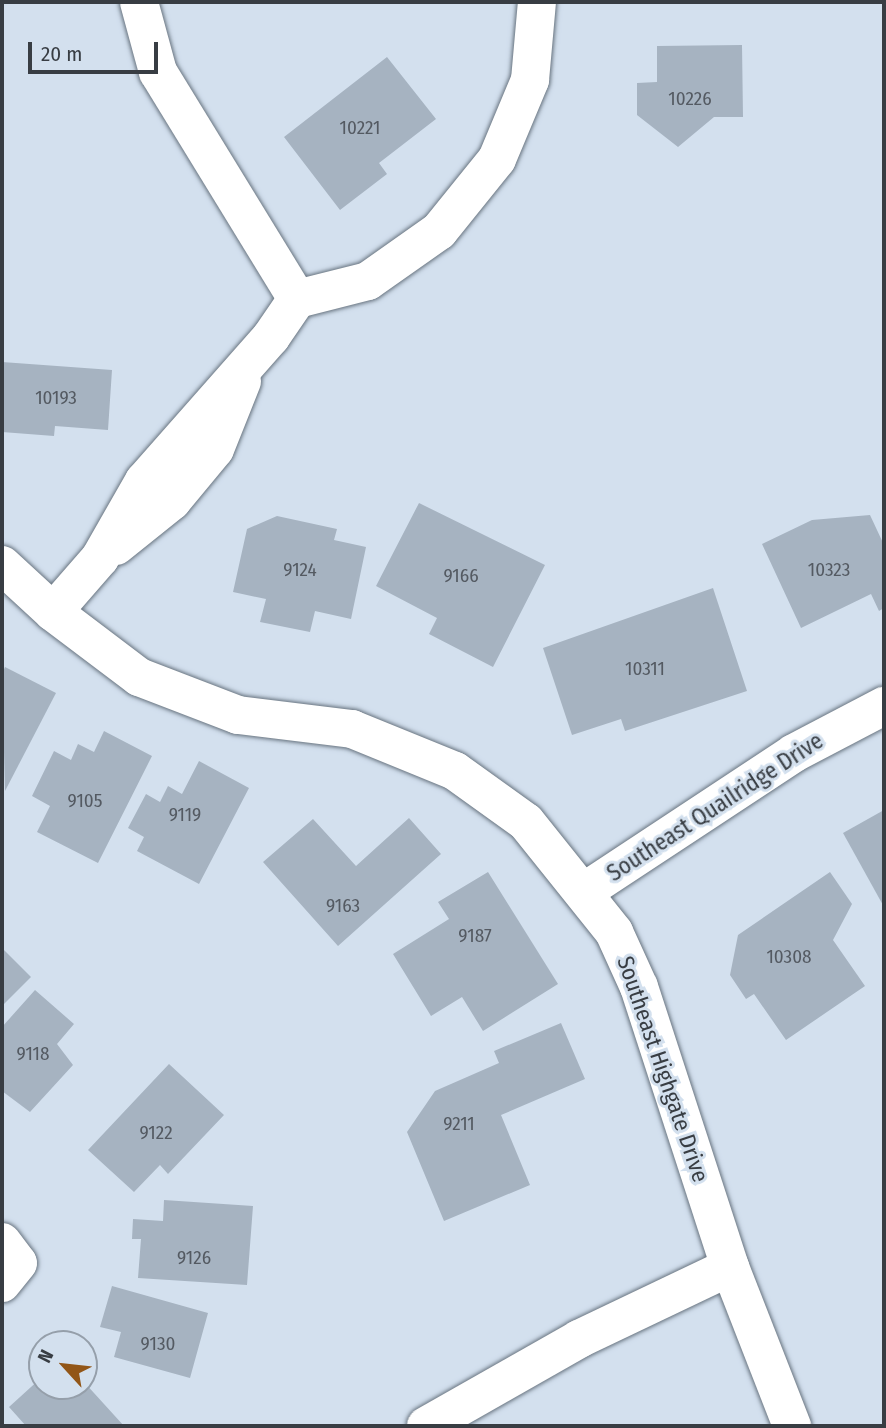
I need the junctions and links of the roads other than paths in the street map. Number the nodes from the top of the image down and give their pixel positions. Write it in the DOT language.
graph roads {
  1 [pos="139,2"];
  2 [pos="537,2"];
  3 [pos="297,299"];
  4 [pos="2,565"];
  5 [pos="53,612"];
  6 [pos="884,706"];
  7 [pos="585,891"];
  8 [pos="2,1242"];
  9 [pos="730,1268"];
  10 [pos="2,1283"];
  11 [pos="426,1426"];
  12 [pos="792,1426"];
  1 -- 3 [label="street"];
  2 -- 3 [label="street"];
  3 -- 5 [label="street"];
  4 -- 5 [label="street, Southeast Highgate Drive"];
  5 -- 7 [label="street, Southeast Highgate Drive"];
  6 -- 7 [label="street, Southeast Quailridge Drive"];
  7 -- 9 [label="street, Southeast Highgate Drive"];
  8 -- 10 [label="street"];
  9 -- 11 [label="street"];
  9 -- 12 [label="street, Southeast Highgate Drive"];
}
